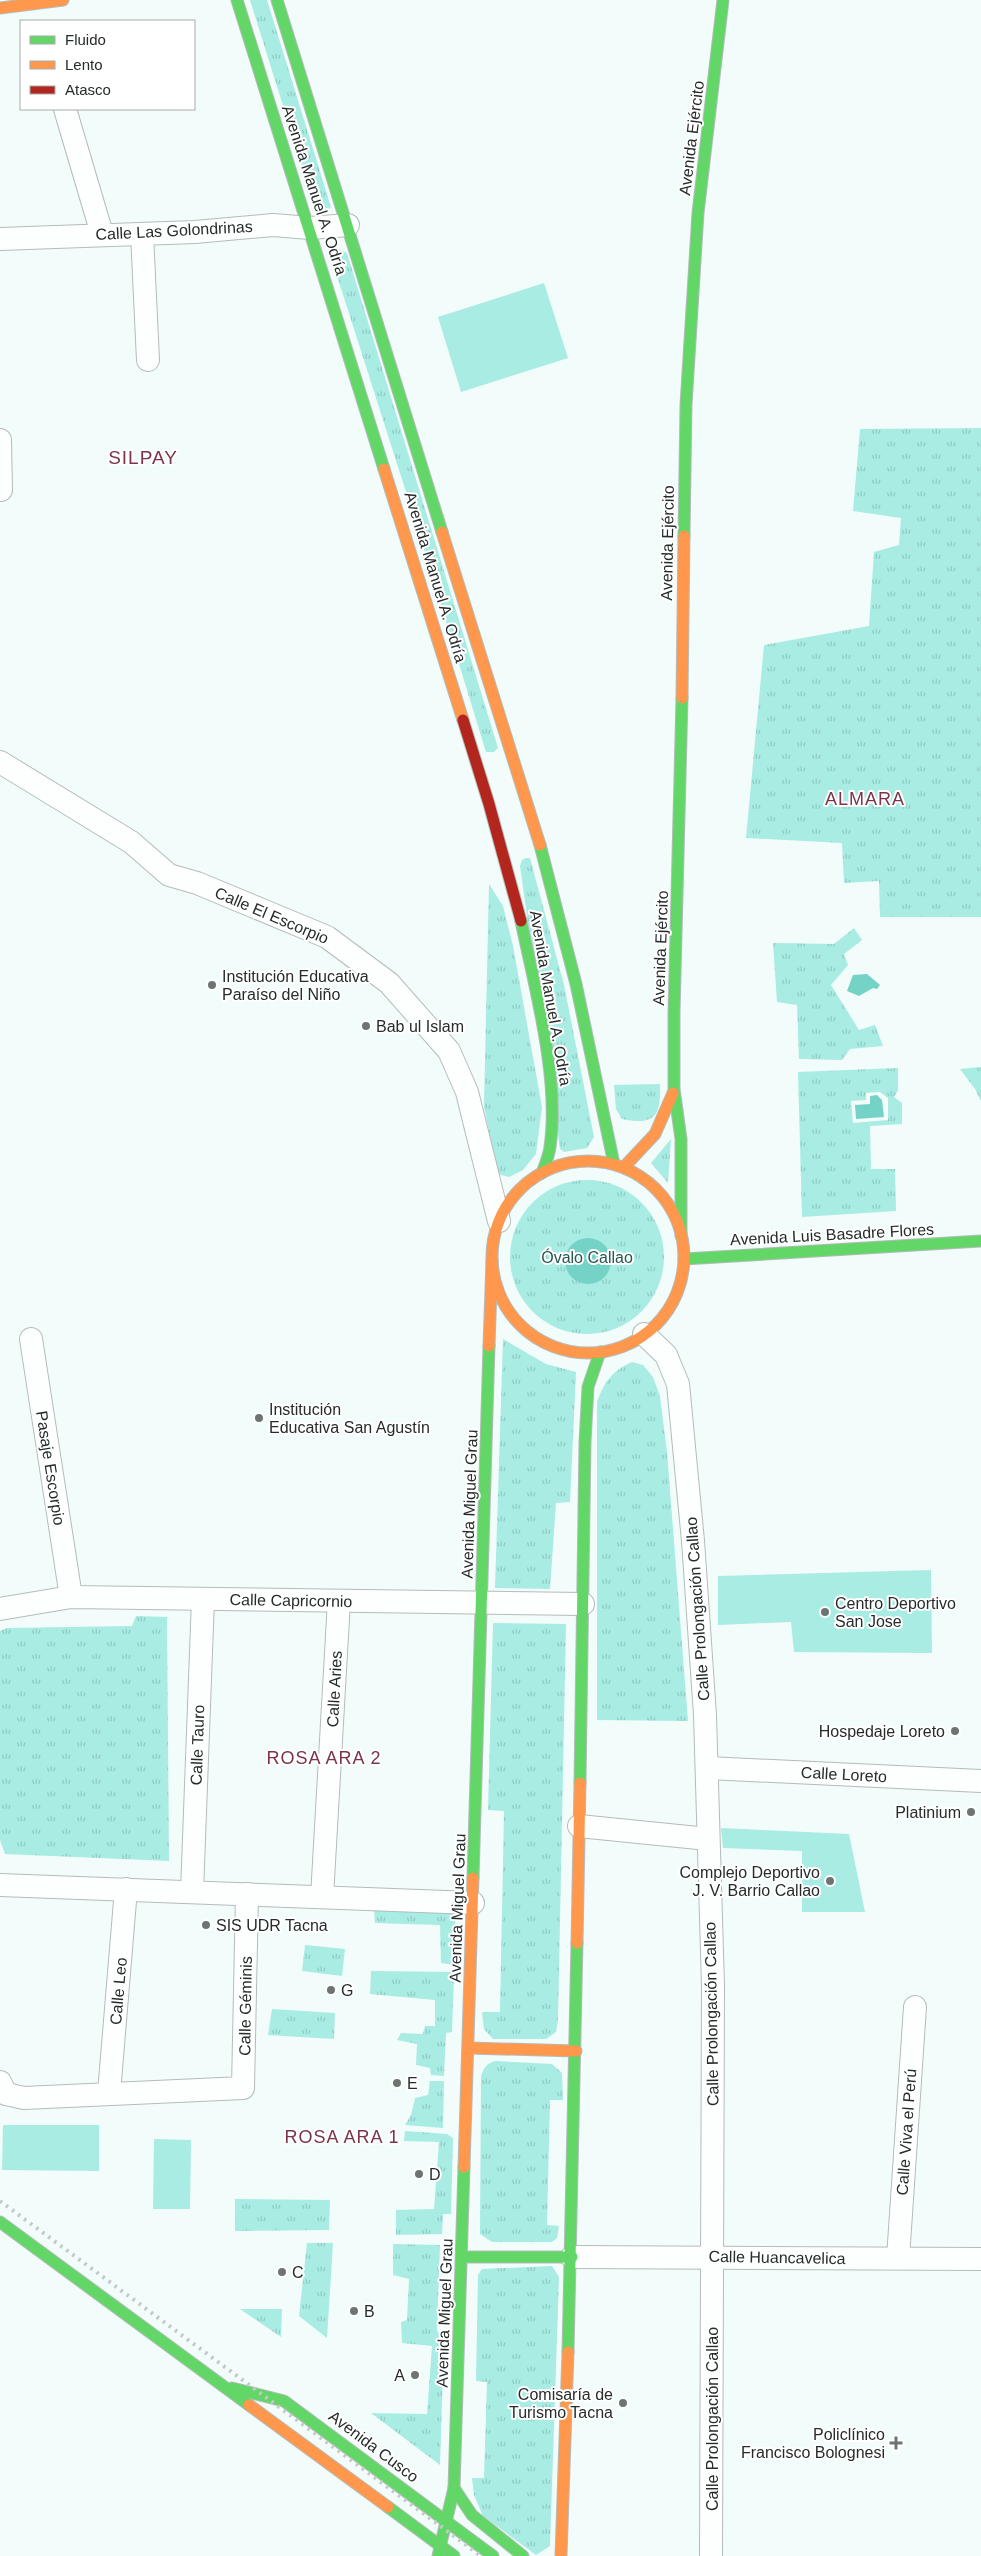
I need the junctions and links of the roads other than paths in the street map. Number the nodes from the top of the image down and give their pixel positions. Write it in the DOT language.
graph roads {
  1 [pos="64,0"];
  2 [pos="237,0"];
  3 [pos="277,0"];
  4 [pos="723,0"];
  5 [pos="0,8"];
  6 [pos="35,8"];
  7 [pos="65,110"];
  8 [pos="348,225"];
  9 [pos="310,228"];
  10 [pos="102,234"];
  11 [pos="142,234"];
  12 [pos="0,239"];
  13 [pos="148,360"];
  14 [pos="0,440"];
  15 [pos="1,490"];
  16 [pos="0,762"];
  17 [pos="674,1089"];
  18 [pos="619,1165"];
  19 [pos="542,1173"];
  20 [pos="499,1221"];
  21 [pos="681,1236"];
  22 [pos="981,1241"];
  23 [pos="684,1259"];
  24 [pos="492,1260"];
  25 [pos="644,1334"];
  26 [pos="31,1340"];
  27 [pos="600,1352"];
  28 [pos="71,1597"];
  29 [pos="202,1599"];
  30 [pos="339,1601"];
  31 [pos="482,1603"];
  32 [pos="583,1604"];
  33 [pos="0,1608"];
  34 [pos="708,1768"];
  35 [pos="981,1781"];
  36 [pos="579,1826"];
  37 [pos="708,1839"];
  38 [pos="0,1885"];
  39 [pos="126,1889"];
  40 [pos="192,1892"];
  41 [pos="247,1894"];
  42 [pos="322,1897"];
  43 [pos="473,1903"];
  44 [pos="914,2007"];
  45 [pos="469,2048"];
  46 [pos="576,2051"];
  47 [pos="3,2088"];
  48 [pos="109,2093"];
  49 [pos="0,2222"];
  50 [pos="712,2256"];
  51 [pos="462,2257"];
  52 [pos="572,2257"];
  53 [pos="898,2258"];
  54 [pos="981,2259"];
  55 [pos="223,2387"];
  56 [pos="454,2488"];
  57 [pos="447,2522"];
  58 [pos="440,2551"];
  59 [pos="559,2555"];
  60 [pos="454,2556"];
  61 [pos="493,2556"];
  62 [pos="523,2556"];
  63 [pos="711,2556"];
  1 -- 6 [label="main road"];
  2 -- 9 [label="main road, Avenida Manuel A. Odría"];
  3 -- 8 [label="main road, Avenida Manuel A. Odría"];
  4 -- 17 [label="main road, Avenida Ejército"];
  5 -- 6 [label="main road"];
  7 -- 10 [label="street"];
  8 -- 9 [label="street, Calle Las Golondrinas"];
  8 -- 18 [label="main road, Avenida Manuel A. Odría"];
  9 -- 11 [label="street, Calle Las Golondrinas"];
  9 -- 19 [label="main road, Avenida Manuel A. Odría"];
  10 -- 11 [label="street, Calle Las Golondrinas"];
  10 -- 12 [label="street, Calle Las Golondrinas"];
  11 -- 13 [label="street"];
  14 -- 15 [label="street"];
  16 -- 20 [label="street, Calle El Escorpio"];
  17 -- 18 [label="main road, Avenida Ejército"];
  17 -- 21 [label="main road, Avenida Ejército"];
  18 -- 19 [label="main road"];
  18 -- 21 [label="main road"];
  19 -- 20 [label="main road"];
  20 -- 24 [label="main road"];
  21 -- 23 [label="main road"];
  22 -- 23 [label="main road, Avenida Luis Basadre Flores"];
  23 -- 25 [label="main road"];
  24 -- 27 [label="main road"];
  24 -- 31 [label="main road, Avenida Miguel Grau"];
  25 -- 27 [label="main road"];
  25 -- 34 [label="street, Calle Prolongación Callao"];
  26 -- 28 [label="street, Pasaje Escorpio"];
  27 -- 32 [label="main road"];
  28 -- 29 [label="street, Calle Capricornio"];
  28 -- 33 [label="street, Calle Capricornio"];
  29 -- 30 [label="street, Calle Capricornio"];
  29 -- 40 [label="street, Calle Tauro"];
  30 -- 31 [label="street, Calle Capricornio"];
  30 -- 42 [label="street, Calle Aries"];
  31 -- 32 [label="street, Calle Capricornio"];
  31 -- 43 [label="main road, Avenida Miguel Grau"];
  32 -- 36 [label="main road"];
  34 -- 35 [label="street, Calle Loreto"];
  34 -- 37 [label="street, Calle Prolongación Callao"];
  36 -- 37 [label="street"];
  36 -- 46 [label="main road"];
  37 -- 50 [label="street, Calle Prolongación Callao"];
  38 -- 39 [label="street"];
  39 -- 40 [label="street"];
  39 -- 48 [label="street, Calle Leo"];
  40 -- 41 [label="street"];
  41 -- 42 [label="street"];
  41 -- 48 [label="street, Calle Géminis"];
  42 -- 43 [label="street"];
  43 -- 45 [label="main road, Avenida Miguel Grau"];
  44 -- 53 [label="street, Calle Viva el Perú"];
  45 -- 46 [label="main road"];
  45 -- 51 [label="main road, Avenida Miguel Grau"];
  46 -- 52 [label="main road"];
  47 -- 48 [label="street"];
  49 -- 55 [label="main road, Avenida Cusco"];
  50 -- 52 [label="street, Calle Huancavelica"];
  50 -- 53 [label="street, Calle Huancavelica"];
  50 -- 63 [label="street, Calle Prolongación Callao"];
  51 -- 52 [label="main road"];
  51 -- 56 [label="main road, Avenida Miguel Grau"];
  52 -- 59 [label="main road"];
  53 -- 54 [label="street, Calle Huancavelica"];
  55 -- 57 [label="main road, Avenida Cusco"];
  55 -- 58 [label="main road, Avenida Cusco"];
  56 -- 57 [label="main road, Avenida Miguel Grau"];
  56 -- 62 [label="main road"];
  57 -- 58 [label="main road, Avenida Miguel Grau"];
  57 -- 61 [label="main road, Avenida Cusco"];
  58 -- 60 [label="main road, Avenida Cusco"];
}
